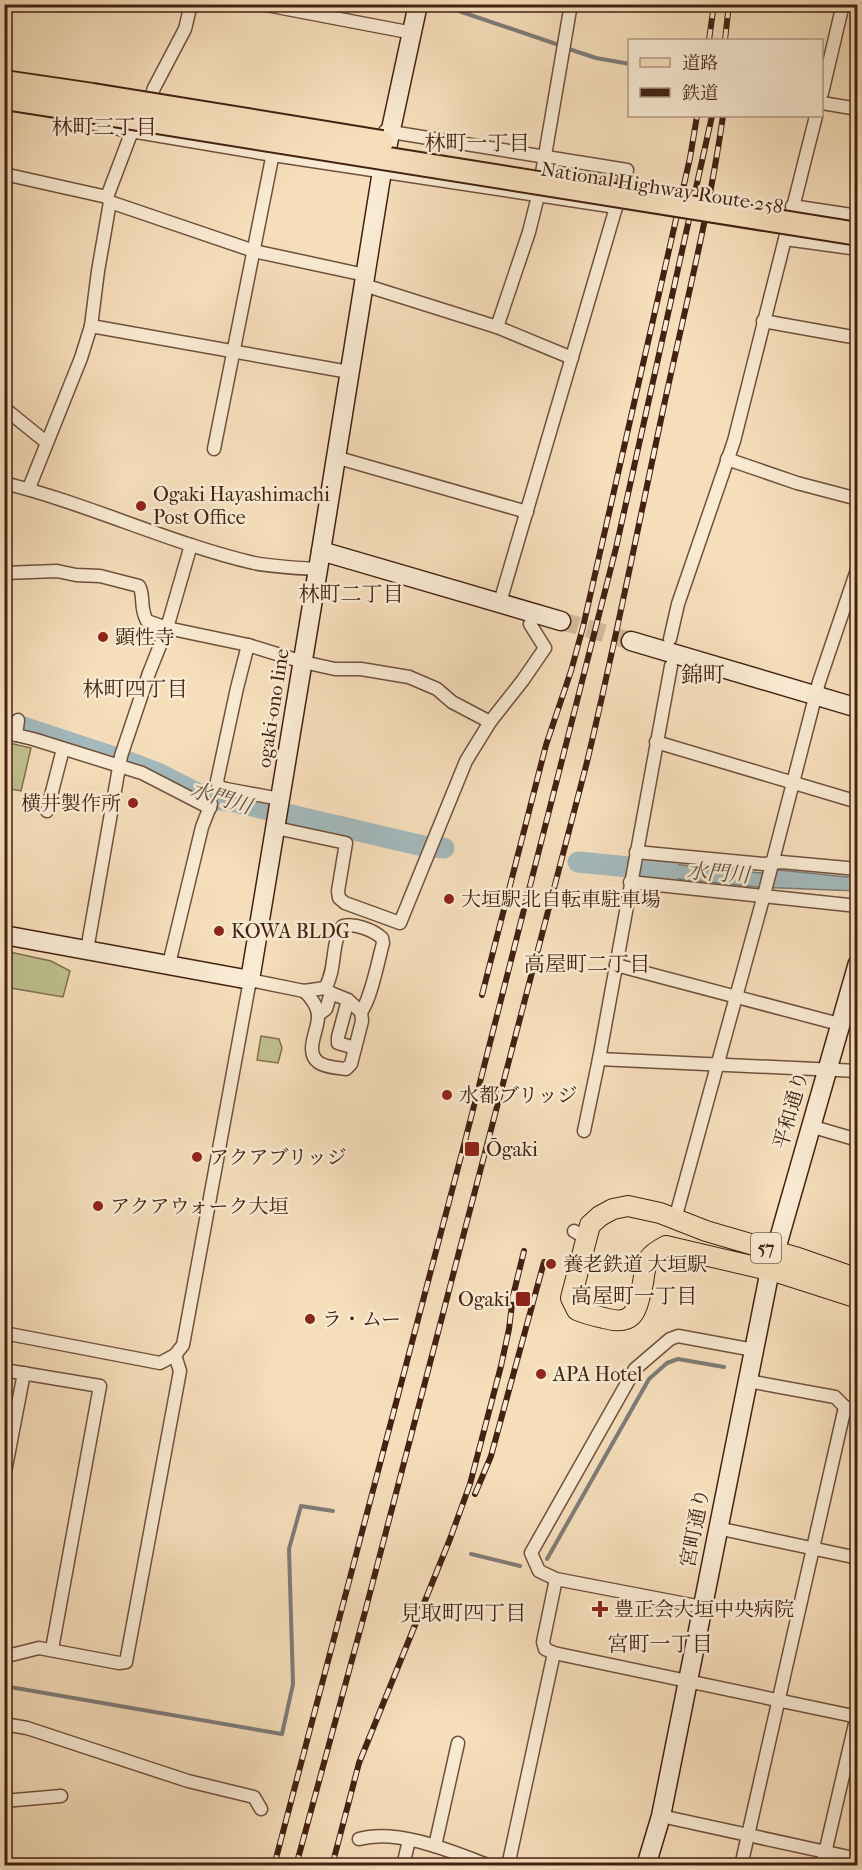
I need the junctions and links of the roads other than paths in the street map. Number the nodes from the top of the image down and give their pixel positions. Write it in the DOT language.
graph roads {
  1 [pos="191,4"];
  2 [pos="261,4"];
  3 [pos="418,4"];
  4 [pos="571,4"];
  5 [pos="843,4"];
  6 [pos="412,33"];
  7 [pos="823,89"];
  8 [pos="8,91"];
  9 [pos="152,94"];
  10 [pos="91,103"];
  11 [pos="823,103"];
  12 [pos="858,109"];
  13 [pos="280,114"];
  14 [pos="816,117"];
  15 [pos="132,131"];
  16 [pos="390,132"];
  17 [pos="273,154"];
  18 [pos="543,157"];
  19 [pos="382,171"];
  20 [pos="4,174"];
  21 [pos="538,196"];
  22 [pos="108,199"];
  23 [pos="792,206"];
  24 [pos="615,207"];
  25 [pos="858,218"];
  26 [pos="858,234"];
  27 [pos="785,239"];
  28 [pos="858,249"];
  29 [pos="254,251"];
  30 [pos="364,280"];
  31 [pos="763,321"];
  32 [pos="91,326"];
  33 [pos="497,327"];
  34 [pos="858,338"];
  35 [pos="234,350"];
  36 [pos="572,358"];
  37 [pos="349,372"];
  38 [pos="4,408"];
  39 [pos="46,442"];
  40 [pos="214,449"];
  41 [pos="335,457"];
  42 [pos="727,459"];
  43 [pos="4,483"];
  44 [pos="29,488"];
  45 [pos="858,499"];
  46 [pos="527,512"];
  47 [pos="191,545"];
  48 [pos="319,560"];
  49 [pos="858,567"];
  50 [pos="4,573"];
  51 [pos="500,602"];
  52 [pos="852,602"];
  53 [pos="561,621"];
  54 [pos="530,624"];
  55 [pos="168,628"];
  56 [pos="670,639"];
  57 [pos="631,641"];
  58 [pos="248,645"];
  59 [pos="303,662"];
  60 [pos="671,666"];
  61 [pos="816,696"];
  62 [pos="858,708"];
  63 [pos="490,722"];
  64 [pos="14,730"];
  65 [pos="656,742"];
  66 [pos="63,749"];
  67 [pos="120,762"];
  68 [pos="793,782"];
  69 [pos="280,801"];
  70 [pos="858,802"];
  71 [pos="47,811"];
  72 [pos="276,826"];
  73 [pos="635,856"];
  74 [pos="771,866"];
  75 [pos="858,869"];
  76 [pos="631,880"];
  77 [pos="764,892"];
  78 [pos="858,906"];
  79 [pos="365,910"];
  80 [pos="360,927"];
  81 [pos="4,935"];
  82 [pos="87,950"];
  83 [pos="858,963"];
  84 [pos="169,964"];
  85 [pos="616,965"];
  86 [pos="250,980"];
  87 [pos="328,990"];
  88 [pos="304,991"];
  89 [pos="736,997"];
  90 [pos="348,1000"];
  91 [pos="361,1012"];
  92 [pos="318,1016"];
  93 [pos="839,1024"];
  94 [pos="355,1048"];
  95 [pos="599,1059"];
  96 [pos="717,1064"];
  97 [pos="826,1070"];
  98 [pos="858,1071"];
  99 [pos="810,1126"];
  100 [pos="584,1131"];
  101 [pos="858,1140"];
  102 [pos="675,1219"];
  103 [pos="775,1251"];
  104 [pos="770,1270"];
  105 [pos="858,1279"];
  106 [pos="858,1298"];
  107 [pos="4,1333"];
  108 [pos="754,1350"];
  109 [pos="175,1355"];
  110 [pos="4,1370"];
  111 [pos="24,1373"];
  112 [pos="748,1381"];
  113 [pos="851,1409"];
  114 [pos="4,1477"];
  115 [pos="717,1528"];
  116 [pos="813,1549"];
  117 [pos="858,1558"];
  118 [pos="556,1579"];
  119 [pos="702,1607"];
  120 [pos="51,1649"];
  121 [pos="554,1653"];
  122 [pos="4,1654"];
  123 [pos="687,1682"];
  124 [pos="780,1700"];
  125 [pos="857,1715"];
  126 [pos="4,1724"];
  127 [pos="459,1743"];
  128 [pos="61,1796"];
  129 [pos="4,1801"];
  130 [pos="261,1809"];
  131 [pos="661,1816"];
  132 [pos="748,1836"];
  133 [pos="359,1839"];
  134 [pos="409,1840"];
  135 [pos="435,1846"];
  136 [pos="825,1851"];
  137 [pos="858,1859"];
  138 [pos="402,1866"];
  139 [pos="490,1866"];
  140 [pos="508,1866"];
  141 [pos="646,1866"];
  142 [pos="741,1866"];
  143 [pos="822,1866"];
  1 -- 9 [label="street"];
  2 -- 6 [label="street"];
  3 -- 6 [label="street, ogaki-ono line"];
  4 -- 18 [label="street"];
  5 -- 7 [label="street"];
  6 -- 16 [label="street, ogaki-ono line"];
  8 -- 9 [label="street"];
  8 -- 10 [label="highway, National Highway Route 258"];
  8 -- 15 [label="street"];
  9 -- 13 [label="street"];
  10 -- 25 [label="highway, National Highway Route 258, bridge"];
  10 -- 26 [label="highway, National Highway Route 258, bridge"];
  11 -- 12 [label="street"];
  13 -- 16 [label="street"];
  13 -- 17 [label="street"];
  14 -- 23 [label="street"];
  15 -- 17 [label="street"];
  15 -- 22 [label="street"];
  16 -- 18 [label="street"];
  16 -- 19 [label="street, ogaki-ono line"];
  17 -- 19 [label="street"];
  17 -- 29 [label="street"];
  18 -- 21 [label="street"];
  18 -- 24 [label="street"];
  19 -- 21 [label="street"];
  19 -- 30 [label="street, ogaki-ono line"];
  20 -- 22 [label="street"];
  21 -- 24 [label="street"];
  21 -- 33 [label="street"];
  22 -- 29 [label="street"];
  22 -- 32 [label="street"];
  23 -- 25 [label="street"];
  23 -- 27 [label="street"];
  24 -- 36 [label="street"];
  27 -- 28 [label="street"];
  27 -- 31 [label="street"];
  29 -- 30 [label="street"];
  29 -- 35 [label="street"];
  30 -- 33 [label="street"];
  30 -- 37 [label="street, ogaki-ono line"];
  31 -- 34 [label="street"];
  31 -- 42 [label="street"];
  32 -- 35 [label="street"];
  32 -- 39 [label="street"];
  33 -- 36 [label="street"];
  35 -- 37 [label="street"];
  35 -- 40 [label="street"];
  36 -- 46 [label="street"];
  37 -- 41 [label="street, ogaki-ono line"];
  38 -- 39 [label="street"];
  39 -- 44 [label="street"];
  41 -- 46 [label="street"];
  41 -- 48 [label="street, ogaki-ono line"];
  42 -- 45 [label="street"];
  42 -- 56 [label="street"];
  43 -- 44 [label="street"];
  44 -- 47 [label="street"];
  46 -- 51 [label="street"];
  47 -- 48 [label="street"];
  47 -- 55 [label="street"];
  48 -- 51 [label="street"];
  48 -- 59 [label="street, ogaki-ono line"];
  49 -- 52 [label="street"];
  50 -- 55 [label="street"];
  51 -- 53 [label="street"];
  52 -- 61 [label="street"];
  54 -- 63 [label="street"];
  55 -- 58 [label="street"];
  55 -- 67 [label="street"];
  57 -- 61 [label="street"];
  58 -- 59 [label="street"];
  58 -- 69 [label="street"];
  59 -- 63 [label="street"];
  59 -- 69 [label="street, ogaki-ono line"];
  60 -- 65 [label="street"];
  61 -- 62 [label="street"];
  61 -- 68 [label="street"];
  63 -- 79 [label="street"];
  64 -- 66 [label="street"];
  65 -- 68 [label="street"];
  65 -- 73 [label="street"];
  66 -- 67 [label="street"];
  66 -- 71 [label="street"];
  67 -- 82 [label="street"];
  67 -- 84 [label="street"];
  68 -- 70 [label="street"];
  68 -- 74 [label="street"];
  69 -- 72 [label="street, ogaki-ono line"];
  72 -- 79 [label="street"];
  72 -- 86 [label="street, ogaki-ono line"];
  73 -- 74 [label="street"];
  73 -- 76 [label="street"];
  74 -- 75 [label="street"];
  74 -- 77 [label="street"];
  76 -- 77 [label="street"];
  76 -- 85 [label="street"];
  77 -- 78 [label="street"];
  77 -- 89 [label="street"];
  79 -- 80 [label="street"];
  80 -- 87 [label="street"];
  80 -- 91 [label="street"];
  81 -- 82 [label="street"];
  82 -- 84 [label="street"];
  83 -- 93 [label="street, 平和通り"];
  84 -- 86 [label="street"];
  85 -- 89 [label="street"];
  85 -- 95 [label="street"];
  86 -- 88 [label="street"];
  86 -- 109 [label="street"];
  87 -- 88 [label="street"];
  87 -- 90 [label="street"];
  87 -- 92 [label="street"];
  88 -- 92 [label="street"];
  89 -- 93 [label="street"];
  89 -- 96 [label="street"];
  90 -- 91 [label="street"];
  90 -- 94 [label="street"];
  91 -- 94 [label="street"];
  92 -- 94 [label="street"];
  93 -- 97 [label="street, 平和通り"];
  95 -- 96 [label="street"];
  95 -- 100 [label="street"];
  96 -- 97 [label="street"];
  96 -- 102 [label="street"];
  97 -- 98 [label="street"];
  97 -- 99 [label="street, 平和通り"];
  99 -- 101 [label="street"];
  99 -- 103 [label="street, 平和通り"];
  102 -- 103 [label="main road, 57"];
  102 -- 104 [label="main road, 57"];
  103 -- 104 [label="street, 平和通り"];
  103 -- 105 [label="main road, 57"];
  104 -- 106 [label="main road, 57"];
  104 -- 108 [label="street, 宮町通り"];
  107 -- 109 [label="street"];
  108 -- 112 [label="street, 宮町通り"];
  108 -- 118 [label="street"];
  109 -- 120 [label="street"];
  110 -- 111 [label="street"];
  111 -- 114 [label="street"];
  111 -- 120 [label="street"];
  112 -- 113 [label="street"];
  112 -- 115 [label="street, 宮町通り"];
  113 -- 116 [label="street"];
  115 -- 116 [label="street"];
  115 -- 119 [label="street, 宮町通り"];
  116 -- 117 [label="street"];
  116 -- 124 [label="street"];
  118 -- 119 [label="street"];
  118 -- 121 [label="street"];
  119 -- 123 [label="street, 宮町通り"];
  120 -- 122 [label="street"];
  121 -- 123 [label="street"];
  121 -- 140 [label="street"];
  123 -- 124 [label="street"];
  123 -- 131 [label="street, 宮町通り"];
  124 -- 125 [label="street"];
  124 -- 132 [label="street"];
  125 -- 136 [label="street"];
  126 -- 130 [label="street"];
  127 -- 135 [label="street"];
  128 -- 129 [label="street"];
  131 -- 132 [label="street"];
  131 -- 141 [label="street, 宮町通り"];
  132 -- 136 [label="street"];
  132 -- 142 [label="street"];
  133 -- 134 [label="street"];
  134 -- 135 [label="street"];
  134 -- 138 [label="street"];
  135 -- 139 [label="street"];
  136 -- 137 [label="street"];
  136 -- 143 [label="street"];
}
